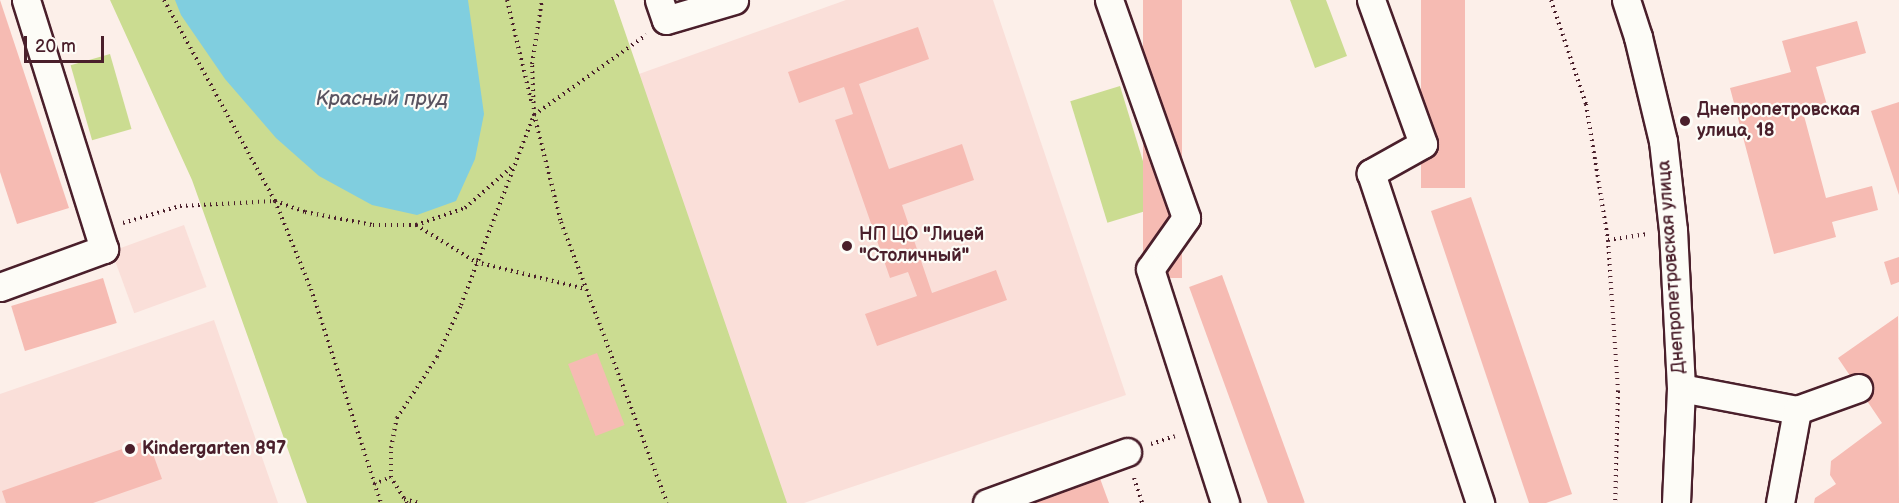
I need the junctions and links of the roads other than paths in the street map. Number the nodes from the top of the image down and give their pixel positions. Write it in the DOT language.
graph roads {
  1 [pos="26,0"];
  2 [pos="734,0"];
  3 [pos="1109,0"];
  4 [pos="1371,0"];
  5 [pos="1626,0"];
  6 [pos="662,10"];
  7 [pos="0,287"];
  8 [pos="1681,388"];
  9 [pos="1858,388"];
  10 [pos="1797,410"];
  11 [pos="1126,452"];
  12 [pos="987,503"];
  13 [pos="1225,503"];
  14 [pos="1480,503"];
  15 [pos="1676,503"];
  16 [pos="1780,503"];
  1 -- 7 [label="street"];
  2 -- 6 [label="street"];
  3 -- 13 [label="street"];
  4 -- 14 [label="street"];
  5 -- 8 [label="street, Днепропетровская улица"];
  8 -- 10 [label="street"];
  8 -- 15 [label="street, Днепропетровская улица"];
  9 -- 10 [label="street"];
  10 -- 16 [label="street"];
  11 -- 12 [label="street"];
}
